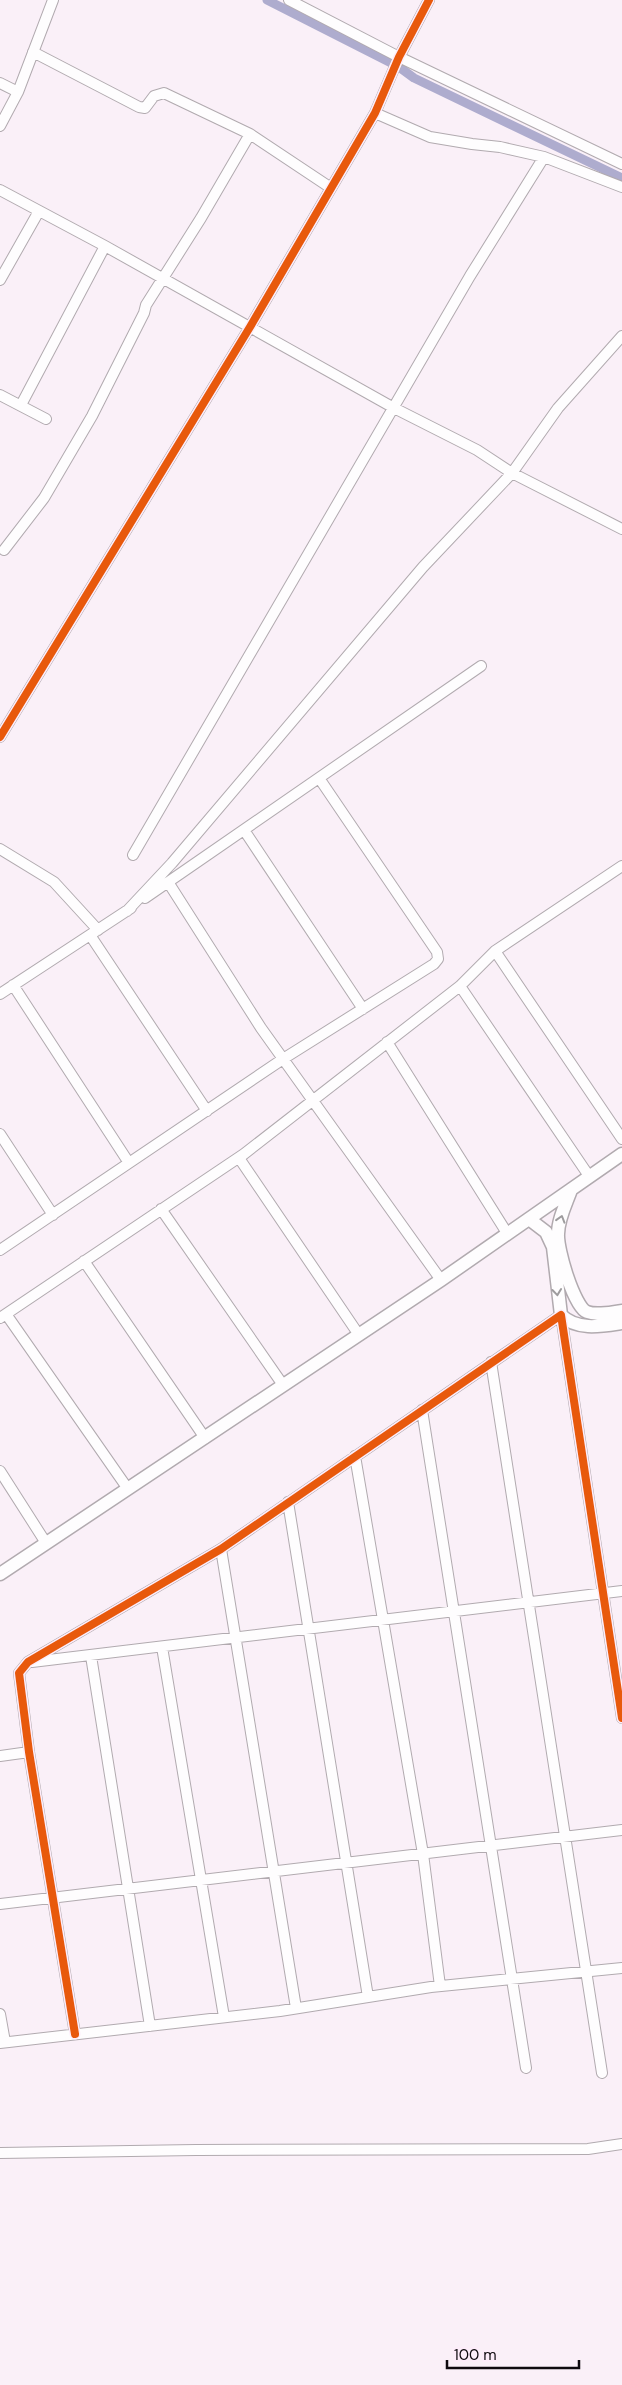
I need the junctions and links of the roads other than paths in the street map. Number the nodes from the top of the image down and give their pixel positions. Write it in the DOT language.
graph roads {
  1 [pos="53,0"];
  2 [pos="289,0"];
  3 [pos="429,0"];
  4 [pos="33,52"];
  5 [pos="399,57"];
  6 [pos="0,83"];
  7 [pos="18,92"];
  8 [pos="375,113"];
  9 [pos="0,126"];
  10 [pos="250,134"];
  11 [pos="544,157"];
  12 [pos="622,164"];
  13 [pos="622,187"];
  14 [pos="331,188"];
  15 [pos="0,190"];
  16 [pos="39,211"];
  17 [pos="105,246"];
  18 [pos="162,279"];
  19 [pos="0,280"];
  20 [pos="250,327"];
  21 [pos="622,336"];
  22 [pos="0,395"];
  23 [pos="21,405"];
  24 [pos="394,408"];
  25 [pos="46,420"];
  26 [pos="512,473"];
  27 [pos="622,529"];
  28 [pos="4,550"];
  29 [pos="481,666"];
  30 [pos="0,737"];
  31 [pos="319,778"];
  32 [pos="244,830"];
  33 [pos="0,849"];
  34 [pos="134,855"];
  35 [pos="622,866"];
  36 [pos="168,882"];
  37 [pos="127,911"];
  38 [pos="94,932"];
  39 [pos="495,951"];
  40 [pos="13,985"];
  41 [pos="460,986"];
  42 [pos="0,994"];
  43 [pos="363,1009"];
  44 [pos="388,1042"];
  45 [pos="283,1059"];
  46 [pos="312,1101"];
  47 [pos="207,1111"];
  48 [pos="0,1134"];
  49 [pos="622,1139"];
  50 [pos="622,1154"];
  51 [pos="239,1158"];
  52 [pos="130,1163"];
  53 [pos="589,1176"];
  54 [pos="571,1190"];
  55 [pos="161,1210"];
  56 [pos="52,1214"];
  57 [pos="529,1218"];
  58 [pos="507,1233"];
  59 [pos="0,1250"];
  60 [pos="84,1261"];
  61 [pos="441,1280"];
  62 [pos="622,1311"];
  63 [pos="561,1315"];
  64 [pos="3,1316"];
  65 [pos="622,1323"];
  66 [pos="359,1335"];
  67 [pos="491,1362"];
  68 [pos="284,1386"];
  69 [pos="422,1410"];
  70 [pos="204,1438"];
  71 [pos="354,1456"];
  72 [pos="0,1471"];
  73 [pos="128,1489"];
  74 [pos="288,1502"];
  75 [pos="46,1544"];
  76 [pos="221,1549"];
  77 [pos="0,1574"];
  78 [pos="622,1591"];
  79 [pos="602,1594"];
  80 [pos="529,1602"];
  81 [pos="456,1611"];
  82 [pos="384,1620"];
  83 [pos="310,1629"];
  84 [pos="235,1638"];
  85 [pos="162,1647"];
  86 [pos="91,1656"];
  87 [pos="28,1662"];
  88 [pos="622,1718"];
  89 [pos="29,1752"];
  90 [pos="0,1756"];
  91 [pos="622,1830"];
  92 [pos="565,1837"];
  93 [pos="490,1846"];
  94 [pos="423,1854"];
  95 [pos="348,1863"];
  96 [pos="273,1872"];
  97 [pos="201,1880"];
  98 [pos="130,1889"];
  99 [pos="54,1898"];
  100 [pos="0,1904"];
  101 [pos="622,1968"];
  102 [pos="586,1971"];
  103 [pos="511,1979"];
  104 [pos="440,1986"];
  105 [pos="368,1997"];
  106 [pos="296,2008"];
  107 [pos="0,2014"];
  108 [pos="224,2017"];
  109 [pos="150,2026"];
  110 [pos="75,2034"];
  111 [pos="2,2043"];
  112 [pos="526,2068"];
  113 [pos="602,2073"];
  114 [pos="622,2144"];
  115 [pos="0,2153"];
  1 -- 4 [label="street"];
  2 -- 5 [label="street"];
  3 -- 5 [label="street"];
  4 -- 7 [label="street"];
  4 -- 10 [label="street"];
  5 -- 8 [label="street"];
  5 -- 12 [label="street"];
  6 -- 7 [label="street"];
  7 -- 9 [label="street"];
  8 -- 11 [label="street"];
  8 -- 14 [label="street"];
  10 -- 14 [label="street"];
  10 -- 18 [label="street"];
  11 -- 13 [label="street"];
  11 -- 24 [label="street"];
  14 -- 20 [label="street"];
  15 -- 16 [label="street"];
  16 -- 17 [label="street"];
  16 -- 19 [label="street"];
  17 -- 18 [label="street"];
  17 -- 23 [label="street"];
  18 -- 20 [label="street"];
  18 -- 28 [label="street"];
  20 -- 24 [label="street"];
  20 -- 30 [label="street"];
  21 -- 26 [label="street"];
  22 -- 23 [label="street"];
  23 -- 25 [label="street"];
  24 -- 26 [label="street"];
  24 -- 34 [label="street"];
  26 -- 27 [label="street"];
  26 -- 37 [label="street"];
  29 -- 31 [label="street"];
  31 -- 32 [label="street"];
  31 -- 43 [label="street"];
  32 -- 36 [label="street"];
  32 -- 43 [label="street"];
  33 -- 38 [label="street"];
  35 -- 39 [label="street"];
  36 -- 37 [label="street"];
  36 -- 45 [label="street"];
  37 -- 38 [label="street"];
  38 -- 40 [label="street"];
  38 -- 47 [label="street"];
  39 -- 41 [label="street"];
  39 -- 49 [label="street"];
  40 -- 42 [label="street"];
  40 -- 52 [label="street"];
  41 -- 44 [label="street"];
  41 -- 53 [label="street"];
  43 -- 45 [label="street"];
  44 -- 46 [label="street"];
  44 -- 58 [label="street"];
  45 -- 46 [label="street"];
  45 -- 47 [label="street"];
  46 -- 51 [label="street"];
  46 -- 61 [label="street"];
  47 -- 52 [label="street"];
  48 -- 56 [label="street"];
  50 -- 53 [label="street"];
  51 -- 55 [label="street"];
  51 -- 66 [label="street"];
  52 -- 56 [label="street"];
  53 -- 54 [label="street"];
  54 -- 57 [label="street"];
  62 -- 54 [label="street, one-way"];
  55 -- 60 [label="street"];
  55 -- 68 [label="street"];
  56 -- 59 [label="street"];
  57 -- 58 [label="street"];
  57 -- 63 [label="street, one-way"];
  58 -- 61 [label="street"];
  60 -- 64 [label="street"];
  60 -- 70 [label="street"];
  61 -- 66 [label="street"];
  63 -- 65 [label="street"];
  63 -- 67 [label="street"];
  63 -- 79 [label="street"];
  64 -- 73 [label="street"];
  66 -- 68 [label="street"];
  67 -- 69 [label="street"];
  67 -- 80 [label="street"];
  68 -- 70 [label="street"];
  69 -- 71 [label="street"];
  69 -- 81 [label="street"];
  70 -- 73 [label="street"];
  71 -- 74 [label="street"];
  71 -- 82 [label="street"];
  72 -- 75 [label="street"];
  73 -- 75 [label="street"];
  74 -- 76 [label="street"];
  74 -- 83 [label="street"];
  75 -- 77 [label="street"];
  76 -- 84 [label="street"];
  76 -- 87 [label="street"];
  78 -- 79 [label="street"];
  79 -- 80 [label="street"];
  79 -- 88 [label="street"];
  80 -- 81 [label="street"];
  80 -- 92 [label="street"];
  81 -- 82 [label="street"];
  81 -- 93 [label="street"];
  82 -- 83 [label="street"];
  82 -- 94 [label="street"];
  83 -- 84 [label="street"];
  83 -- 95 [label="street"];
  84 -- 85 [label="street"];
  84 -- 96 [label="street"];
  85 -- 86 [label="street"];
  85 -- 97 [label="street"];
  86 -- 87 [label="street"];
  86 -- 98 [label="street"];
  87 -- 89 [label="street"];
  89 -- 90 [label="street"];
  89 -- 99 [label="street"];
  91 -- 92 [label="street"];
  92 -- 93 [label="street"];
  92 -- 102 [label="street"];
  93 -- 94 [label="street"];
  93 -- 103 [label="street"];
  94 -- 95 [label="street"];
  94 -- 104 [label="street"];
  95 -- 96 [label="street"];
  95 -- 105 [label="street"];
  96 -- 97 [label="street"];
  96 -- 106 [label="street"];
  97 -- 98 [label="street"];
  97 -- 108 [label="street"];
  98 -- 99 [label="street"];
  98 -- 109 [label="street"];
  99 -- 100 [label="street"];
  99 -- 110 [label="street"];
  101 -- 102 [label="street"];
  102 -- 103 [label="street"];
  102 -- 113 [label="street"];
  103 -- 104 [label="street"];
  103 -- 112 [label="street"];
  104 -- 105 [label="street"];
  105 -- 106 [label="street"];
  106 -- 108 [label="street"];
  107 -- 111 [label="street"];
  108 -- 109 [label="street"];
  109 -- 110 [label="street"];
  110 -- 111 [label="street"];
  114 -- 115 [label="street"];
}
